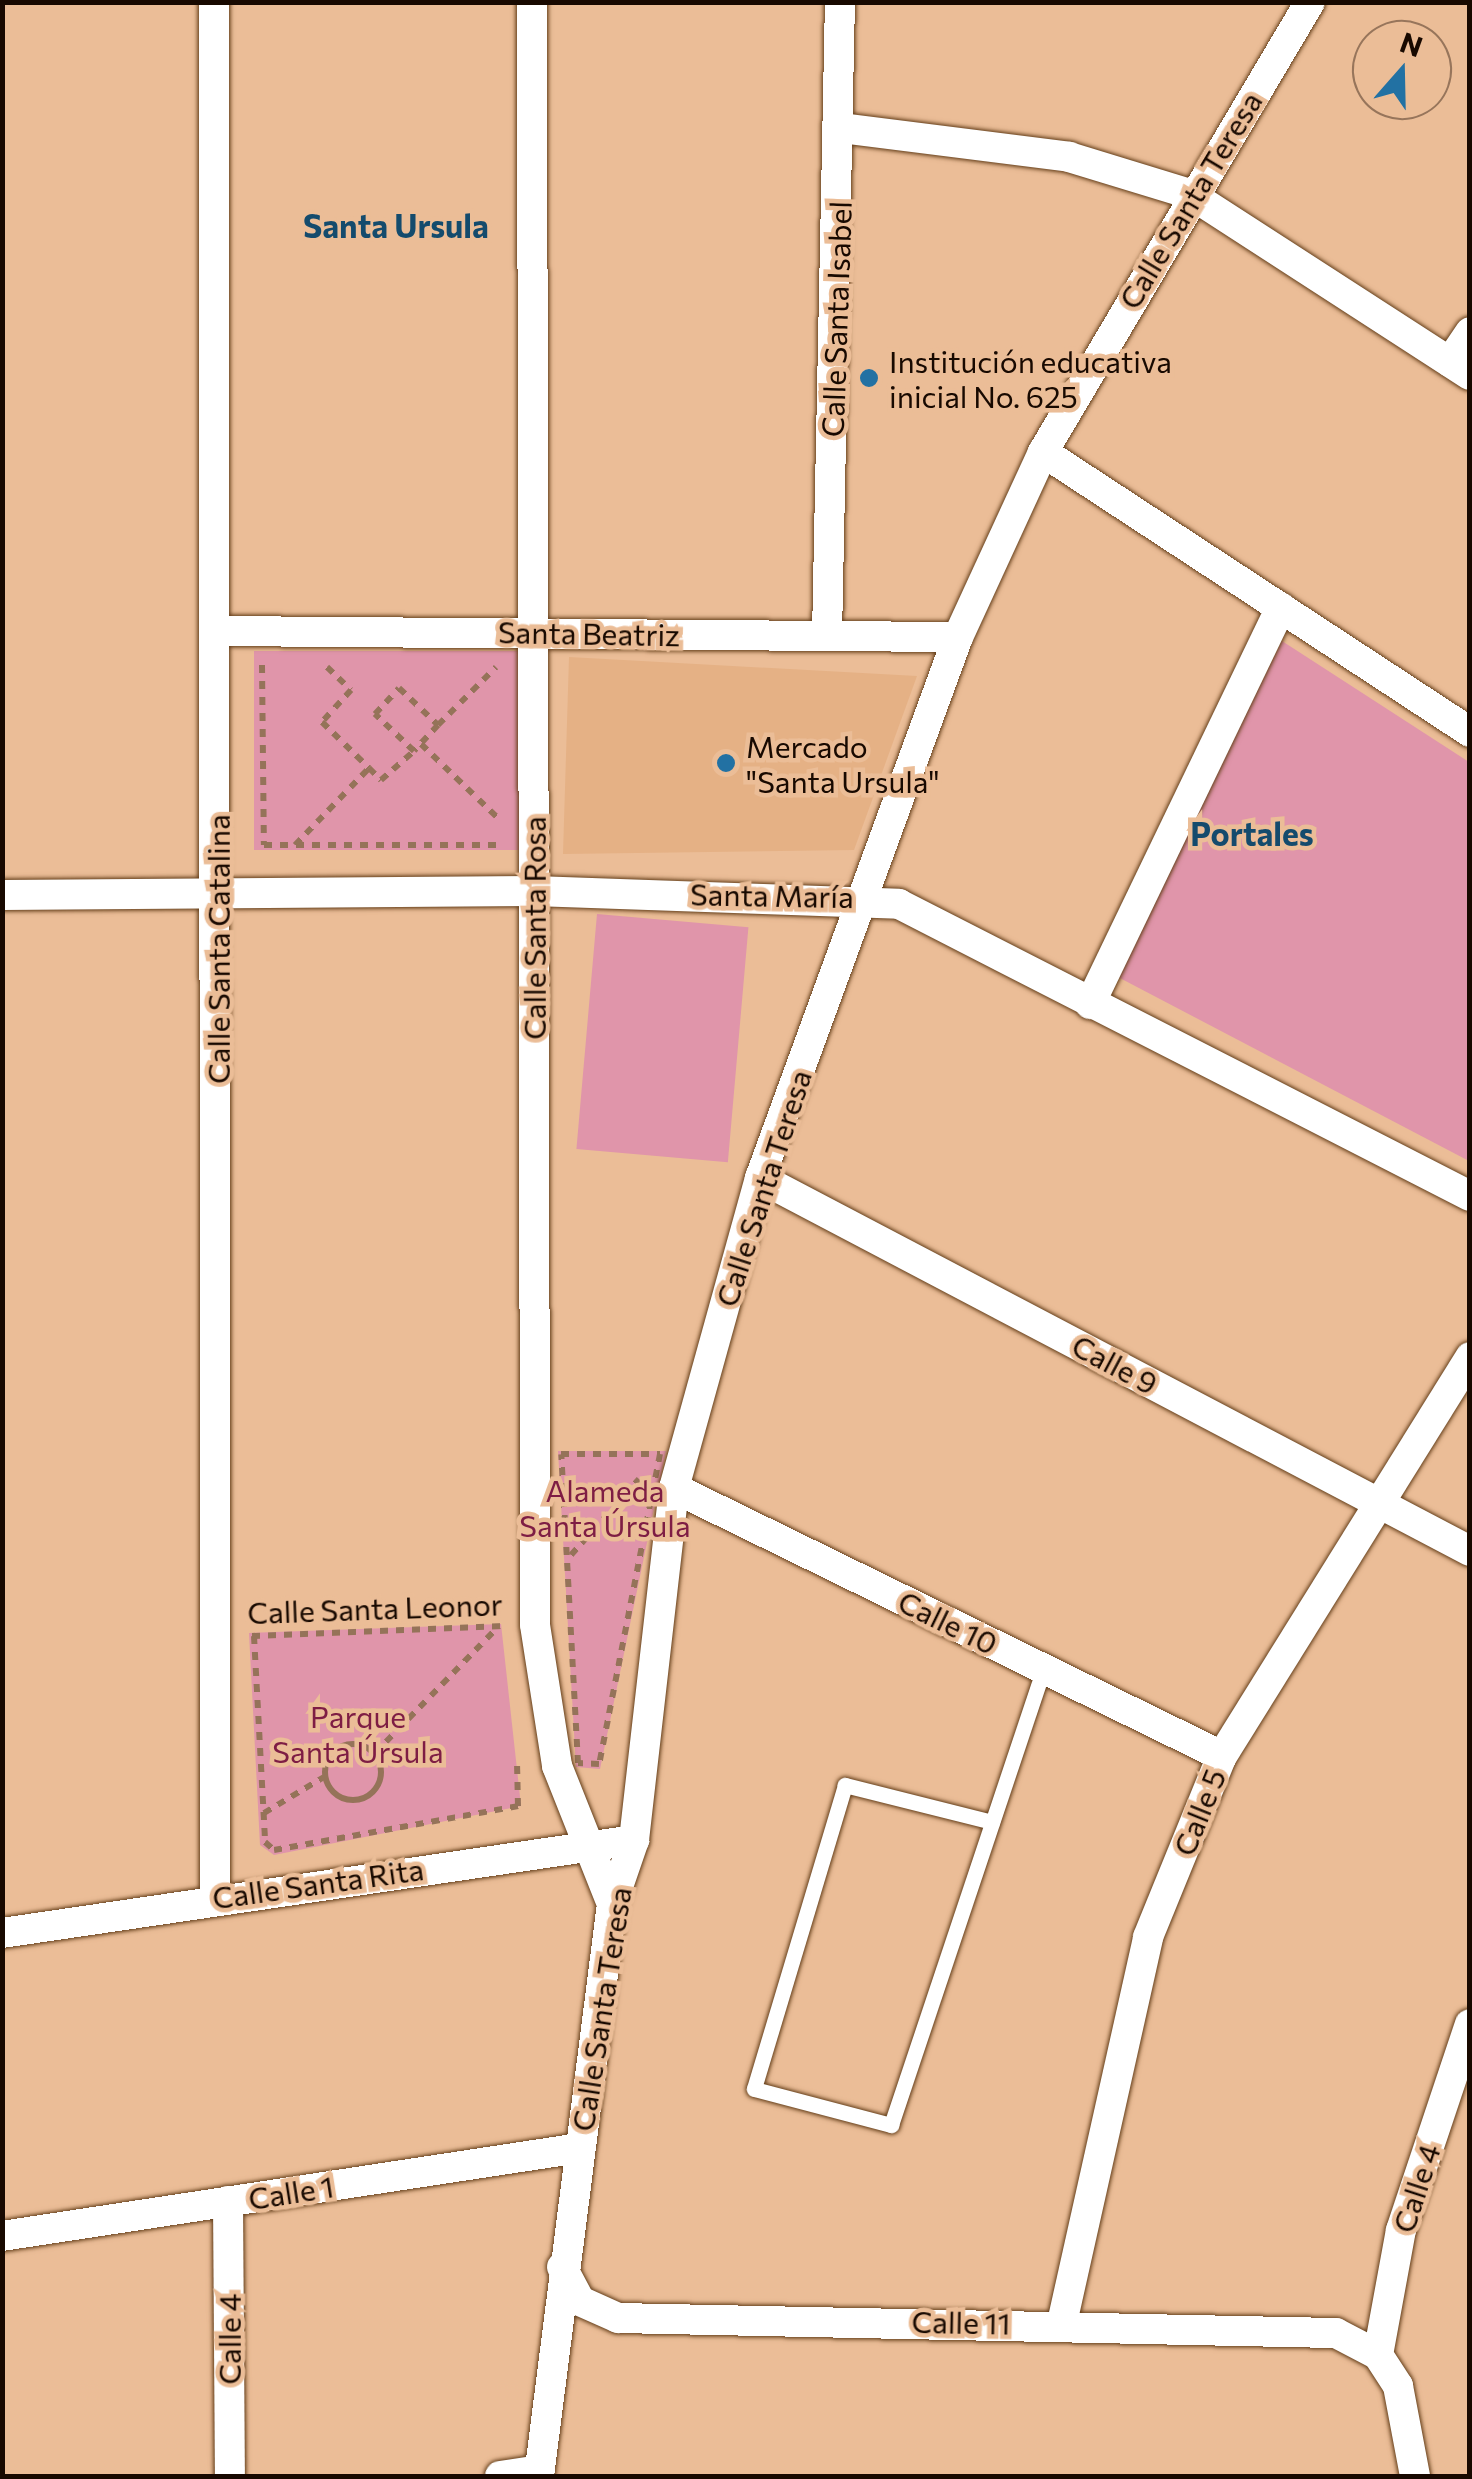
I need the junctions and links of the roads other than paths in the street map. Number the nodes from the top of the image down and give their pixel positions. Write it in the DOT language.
graph roads {
  1 [pos="214,2"];
  2 [pos="532,2"];
  3 [pos="840,2"];
  4 [pos="1310,2"];
  5 [pos="841,128"];
  6 [pos="1190,194"];
  7 [pos="1470,332"];
  8 [pos="1460,368"];
  9 [pos="1043,452"];
  10 [pos="1281,608"];
  11 [pos="220,631"];
  12 [pos="533,632"];
  13 [pos="827,636"];
  14 [pos="958,637"];
  15 [pos="1470,732"];
  16 [pos="534,891"];
  17 [pos="218,892"];
  18 [pos="2,895"];
  19 [pos="864,896"];
  20 [pos="1090,1004"];
  21 [pos="760,1178"];
  22 [pos="1470,1196"];
  23 [pos="1470,1357"];
  24 [pos="674,1488"];
  25 [pos="1379,1504"];
  26 [pos="1470,1550"];
  27 [pos="1044,1669"];
  28 [pos="1222,1756"];
  29 [pos="992,1822"];
  30 [pos="634,1840"];
  31 [pos="587,1846"];
  32 [pos="215,1896"];
  33 [pos="612,1904"];
  34 [pos="2,1934"];
  35 [pos="1470,2024"];
  36 [pos="580,2148"];
  37 [pos="228,2202"];
  38 [pos="2,2236"];
  39 [pos="562,2267"];
  40 [pos="1062,2323"];
  41 [pos="1378,2355"];
  42 [pos="540,2473"];
  43 [pos="230,2476"];
  44 [pos="500,2476"];
  45 [pos="1415,2476"];
  1 -- 11 [label="street, Calle Santa Catalina"];
  2 -- 12 [label="street, Calle Santa Rosa"];
  3 -- 5 [label="street, Calle Santa Isabel"];
  4 -- 6 [label="street, Calle Santa Teresa"];
  5 -- 6 [label="street"];
  5 -- 13 [label="street, Calle Santa Isabel"];
  6 -- 8 [label="street"];
  6 -- 9 [label="street, Calle Santa Teresa"];
  7 -- 8 [label="street"];
  9 -- 10 [label="street"];
  9 -- 14 [label="street, Calle Santa Teresa"];
  10 -- 15 [label="street"];
  10 -- 20 [label="street"];
  11 -- 12 [label="street, Santa Beatriz"];
  11 -- 17 [label="street, Calle Santa Catalina"];
  12 -- 13 [label="street, Santa Beatriz"];
  12 -- 16 [label="street, Calle Santa Rosa"];
  13 -- 14 [label="street, Santa Beatriz"];
  14 -- 19 [label="street, Calle Santa Teresa"];
  16 -- 17 [label="street, Santa María"];
  16 -- 19 [label="street, Santa María"];
  16 -- 31 [label="street, Calle Santa Rosa"];
  17 -- 18 [label="street, Santa María"];
  17 -- 32 [label="street, Calle Santa Catalina"];
  19 -- 20 [label="street, Santa María"];
  19 -- 21 [label="street, Calle Santa Teresa"];
  20 -- 22 [label="street, Santa María"];
  21 -- 24 [label="street, Calle Santa Teresa"];
  21 -- 25 [label="street, Calle 9"];
  23 -- 25 [label="street, Calle 5"];
  24 -- 27 [label="street, Calle 10"];
  24 -- 30 [label="street, Calle Santa Teresa"];
  25 -- 26 [label="street, Calle 9"];
  25 -- 28 [label="street, Calle 5"];
  27 -- 28 [label="street, Calle 10"];
  27 -- 29 [label="lane"];
  28 -- 40 [label="street, Calle 5"];
  29 -- 29 [label="lane"];
  30 -- 31 [label="street, Calle Santa Rita"];
  30 -- 33 [label="street, Calle Santa Teresa"];
  31 -- 32 [label="street, Calle Santa Rita"];
  31 -- 33 [label="street, Calle Santa Rosa"];
  32 -- 34 [label="street, Calle Santa Rita"];
  33 -- 36 [label="street, Calle Santa Teresa"];
  35 -- 41 [label="street, Calle 4"];
  36 -- 37 [label="street, Calle 1"];
  36 -- 39 [label="street, Calle Santa Teresa"];
  37 -- 38 [label="street, Calle 1"];
  37 -- 43 [label="street, Calle 4"];
  39 -- 40 [label="street, Calle 11"];
  39 -- 42 [label="street, Calle Santa Teresa"];
  40 -- 41 [label="street, Calle 11"];
  41 -- 45 [label="street"];
  42 -- 44 [label="street"];
}
